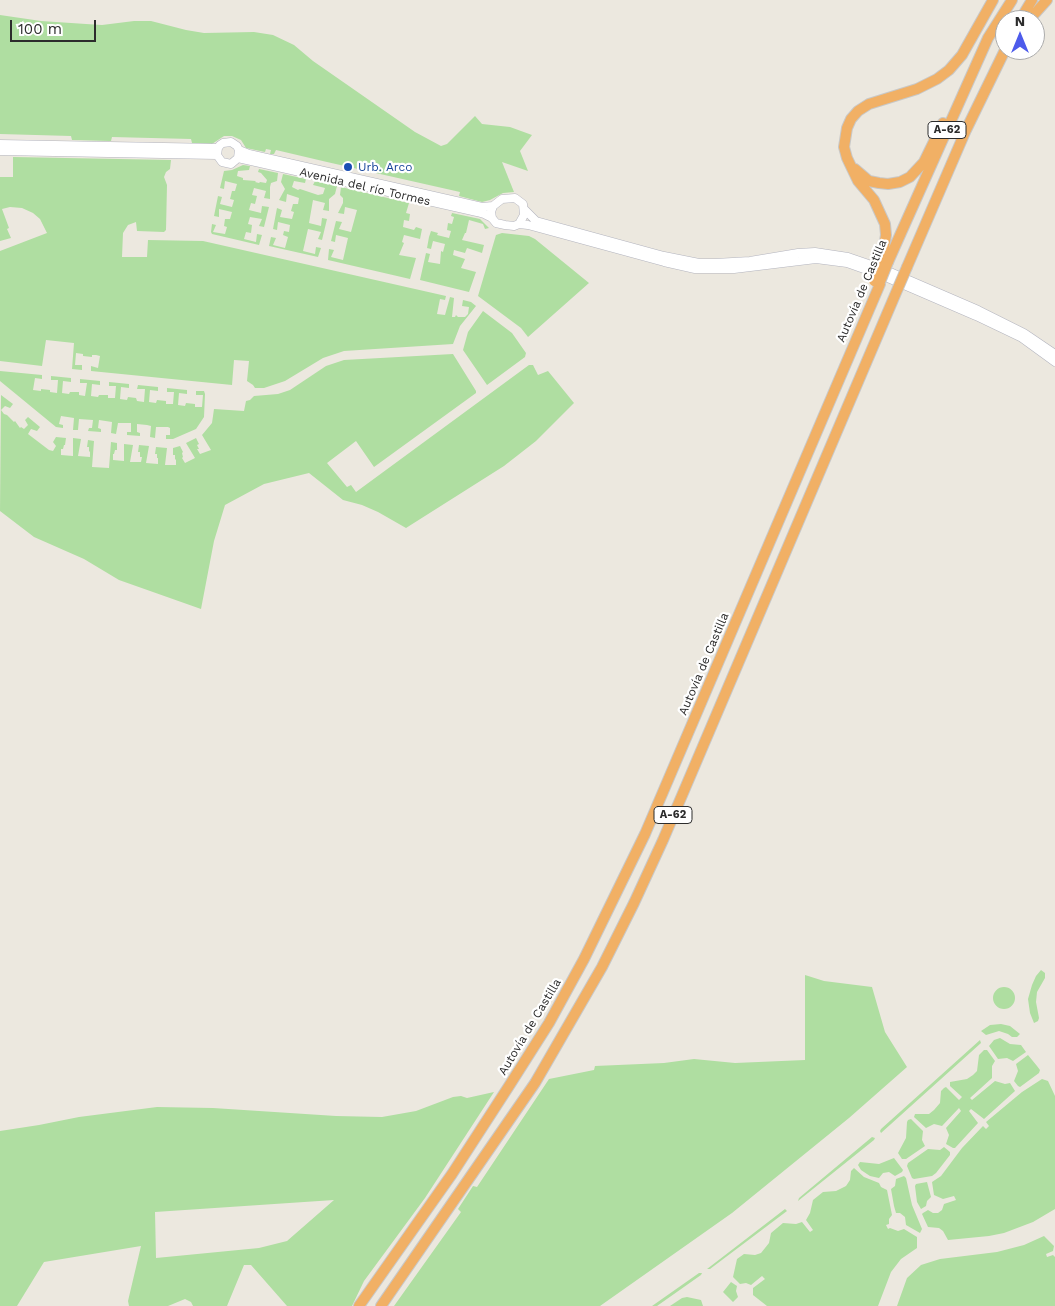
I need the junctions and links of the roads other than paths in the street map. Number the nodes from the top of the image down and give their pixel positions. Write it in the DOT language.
graph roads {
  1 [pos="993,0"];
  2 [pos="1007,0"];
  3 [pos="1012,0"];
  4 [pos="1047,0"];
  5 [pos="1038,10"];
  6 [pos="1000,60"];
  7 [pos="1005,60"];
  8 [pos="966,130"];
  9 [pos="0,144"];
  10 [pos="0,151"];
  11 [pos="218,152"];
  12 [pos="238,154"];
  13 [pos="850,165"];
  14 [pos="493,206"];
  15 [pos="525,210"];
  16 [pos="492,218"];
  17 [pos="519,224"];
  18 [pos="885,260"];
  19 [pos="1055,354"];
  20 [pos="1055,362"];
  21 [pos="359,1306"];
  22 [pos="381,1306"];
  1 -- 13 [label="highway"];
  2 -- 13 [label="highway"];
  3 -- 18 [label="highway, Autovía de Castilla / A-62"];
  4 -- 5 [label="highway"];
  6 -- 8 [label="highway, A-62"];
  7 -- 8 [label="highway"];
  8 -- 22 [label="highway, A-62, bridge"];
  9 -- 11 [label="main road, Avenida del río Tormes"];
  10 -- 11 [label="main road, Avenida del río Tormes"];
  11 -- 12 [label="main road, Avenida del río Tormes"];
  11 -- 12 [label="main road, Avenida del río Tormes"];
  12 -- 14 [label="main road, Avenida del río Tormes"];
  12 -- 16 [label="main road, Avenida del río Tormes"];
  13 -- 18 [label="highway"];
  14 -- 15 [label="main road"];
  14 -- 16 [label="main road"];
  15 -- 17 [label="main road"];
  15 -- 19 [label="main road"];
  16 -- 17 [label="main road"];
  17 -- 20 [label="main road"];
  18 -- 21 [label="highway, Autovía de Castilla / A-62, bridge"];
}
